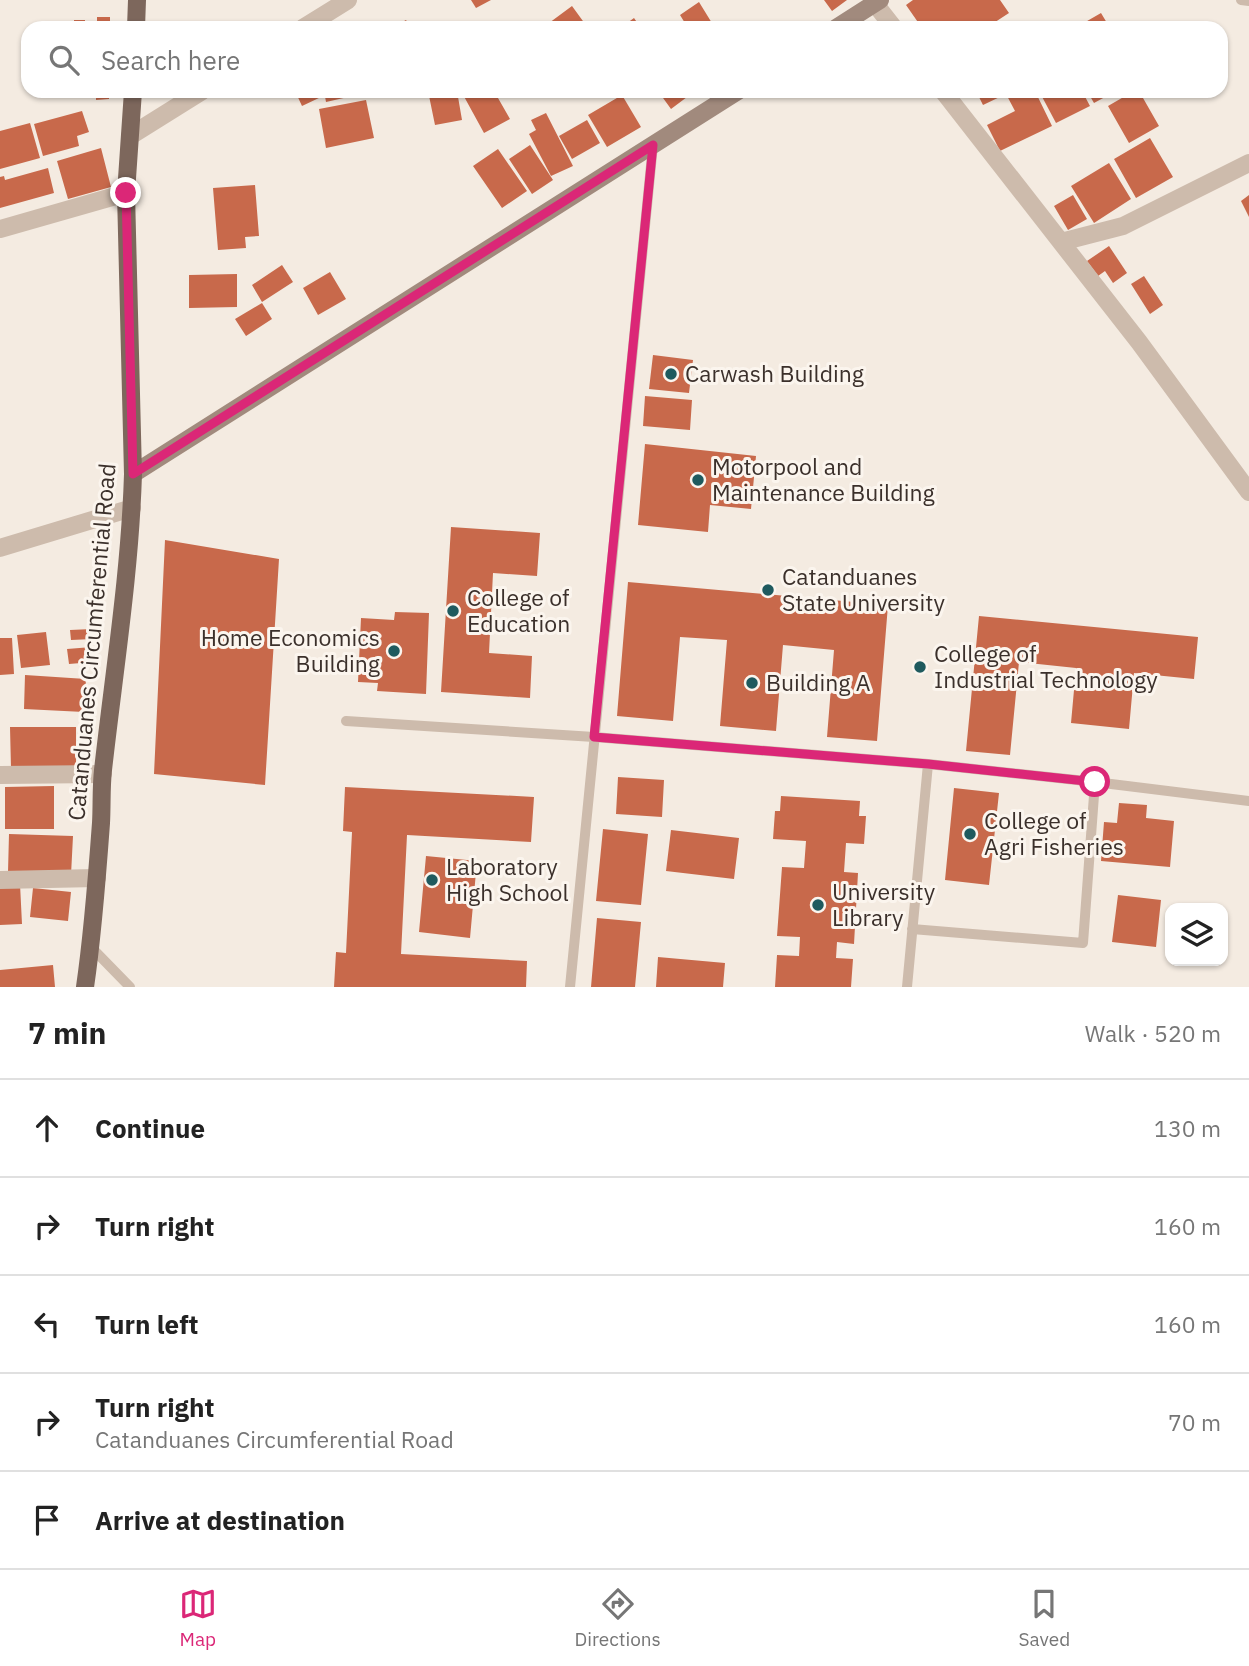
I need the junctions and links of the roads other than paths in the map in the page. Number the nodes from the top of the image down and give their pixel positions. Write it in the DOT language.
graph roads {
  1 [pos="137,0"];
  2 [pos="348,0"];
  3 [pos="1241,0"];
  4 [pos="876,1"];
  5 [pos="1249,1"];
  6 [pos="136,21"];
  7 [pos="314,21"];
  8 [pos="846,21"];
  9 [pos="889,21"];
  10 [pos="133,98"];
  11 [pos="191,98"];
  12 [pos="727,98"];
  13 [pos="948,98"];
  14 [pos="130,136"];
  15 [pos="653,145"];
  16 [pos="1249,163"];
  17 [pos="126,193"];
  18 [pos="0,229"];
  19 [pos="1061,242"];
  20 [pos="133,474"];
  21 [pos="1249,492"];
  22 [pos="132,508"];
  23 [pos="0,548"];
  24 [pos="346,721"];
  25 [pos="594,737"];
  26 [pos="928,764"];
  27 [pos="103,774"];
  28 [pos="0,775"];
  29 [pos="1095,782"];
  30 [pos="1249,801"];
  31 [pos="97,878"];
  32 [pos="0,880"];
  33 [pos="912,929"];
  34 [pos="91,947"];
  35 [pos="85,987"];
  36 [pos="130,987"];
  37 [pos="570,987"];
  38 [pos="907,987"];
  1 -- 6 [label="main road"];
  2 -- 7 [label="street"];
  3 -- 5 [label="lane"];
  4 -- 8 [label="street"];
  4 -- 9 [label="street"];
  10 -- 14 [label="main road, Catanduanes Circumferential Road"];
  11 -- 14 [label="street"];
  12 -- 15 [label="street"];
  13 -- 19 [label="street"];
  14 -- 17 [label="main road, Catanduanes Circumferential Road"];
  15 -- 20 [label="street"];
  15 -- 25 [label="lane"];
  16 -- 19 [label="street"];
  17 -- 18 [label="street"];
  17 -- 20 [label="main road, Catanduanes Circumferential Road"];
  19 -- 21 [label="street"];
  20 -- 22 [label="main road, Catanduanes Circumferential Road"];
  22 -- 23 [label="street"];
  22 -- 27 [label="main road, Catanduanes Circumferential Road"];
  24 -- 25 [label="lane"];
  25 -- 26 [label="lane"];
  25 -- 37 [label="lane"];
  26 -- 29 [label="lane"];
  26 -- 33 [label="lane"];
  27 -- 28 [label="street"];
  27 -- 31 [label="main road, Catanduanes Circumferential Road"];
  29 -- 30 [label="lane"];
  29 -- 33 [label="lane"];
  31 -- 32 [label="street"];
  31 -- 34 [label="main road, Catanduanes Circumferential Road"];
  33 -- 38 [label="lane"];
  34 -- 35 [label="main road, Catanduanes Circumferential Road"];
  34 -- 36 [label="lane"];
}
